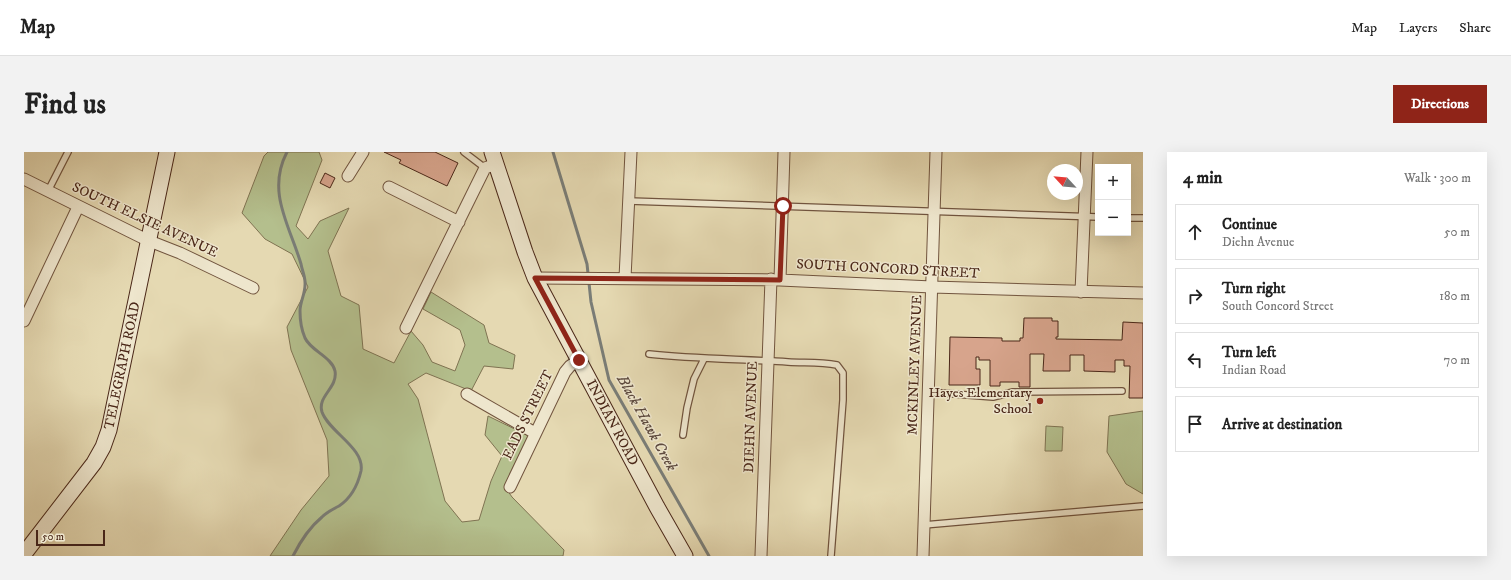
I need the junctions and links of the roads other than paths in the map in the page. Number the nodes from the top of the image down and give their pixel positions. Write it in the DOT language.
graph roads {
  1 [pos="68,152"];
  2 [pos="167,152"];
  3 [pos="363,152"];
  4 [pos="464,152"];
  5 [pos="631,152"];
  6 [pos="784,152"];
  7 [pos="936,152"];
  8 [pos="1087,152"];
  9 [pos="491,161"];
  10 [pos="348,176"];
  11 [pos="24,179"];
  12 [pos="389,187"];
  13 [pos="48,191"];
  14 [pos="629,201"];
  15 [pos="783,206"];
  16 [pos="78,207"];
  17 [pos="934,212"];
  18 [pos="1084,217"];
  19 [pos="1095,217"];
  20 [pos="1131,218"];
  21 [pos="1143,218"];
  22 [pos="459,222"];
  23 [pos="147,240"];
  24 [pos="535,278"];
  25 [pos="624,278"];
  26 [pos="776,279"];
  27 [pos="932,287"];
  28 [pos="253,288"];
  29 [pos="1082,292"];
  30 [pos="1143,293"];
  31 [pos="24,320"];
  32 [pos="406,328"];
  33 [pos="649,354"];
  34 [pos="704,359"];
  35 [pos="579,360"];
  36 [pos="768,361"];
  37 [pos="929,392"];
  38 [pos="1122,392"];
  39 [pos="467,394"];
  40 [pos="535,433"];
  41 [pos="683,434"];
  42 [pos="510,487"];
  43 [pos="1143,506"];
  44 [pos="924,526"];
  45 [pos="24,554"];
  46 [pos="685,556"];
  47 [pos="761,556"];
  48 [pos="831,556"];
  49 [pos="923,556"];
  1 -- 13 [label="lane"];
  2 -- 23 [label="street, TELEGRAPH ROAD"];
  3 -- 10 [label="street"];
  4 -- 9 [label="lane"];
  5 -- 14 [label="street"];
  6 -- 15 [label="street, DIEHN AVENUE"];
  7 -- 17 [label="street, MCKINLEY AVENUE"];
  8 -- 18 [label="street"];
  9 -- 22 [label="street"];
  9 -- 24 [label="street, INDIAN ROAD"];
  11 -- 13 [label="street, SOUTH ELSIE AVENUE"];
  12 -- 22 [label="street"];
  13 -- 16 [label="street, SOUTH ELSIE AVENUE"];
  14 -- 15 [label="lane"];
  14 -- 25 [label="street"];
  15 -- 17 [label="lane"];
  15 -- 26 [label="street, DIEHN AVENUE"];
  16 -- 23 [label="street, SOUTH ELSIE AVENUE"];
  16 -- 31 [label="street"];
  17 -- 18 [label="lane"];
  17 -- 27 [label="street, MCKINLEY AVENUE"];
  18 -- 19 [label="lane"];
  18 -- 29 [label="street"];
  20 -- 21 [label="lane"];
  22 -- 32 [label="street"];
  23 -- 28 [label="street, SOUTH ELSIE AVENUE"];
  23 -- 45 [label="street, TELEGRAPH ROAD"];
  24 -- 25 [label="street, SOUTH CONCORD STREET"];
  24 -- 35 [label="street, INDIAN ROAD"];
  25 -- 26 [label="street, SOUTH CONCORD STREET"];
  26 -- 27 [label="street, SOUTH CONCORD STREET"];
  26 -- 36 [label="street, DIEHN AVENUE"];
  27 -- 29 [label="street, SOUTH CONCORD STREET"];
  27 -- 37 [label="street, MCKINLEY AVENUE"];
  29 -- 30 [label="street, SOUTH CONCORD STREET"];
  33 -- 34 [label="lane"];
  34 -- 36 [label="lane"];
  34 -- 41 [label="lane"];
  35 -- 40 [label="street, EADS STREET"];
  35 -- 46 [label="street, INDIAN ROAD"];
  36 -- 47 [label="street, DIEHN AVENUE"];
  36 -- 48 [label="lane"];
  37 -- 38 [label="lane"];
  37 -- 44 [label="street, MCKINLEY AVENUE"];
  39 -- 40 [label="street"];
  40 -- 42 [label="street, EADS STREET"];
  43 -- 44 [label="lane"];
  44 -- 49 [label="street, MCKINLEY AVENUE"];
}
